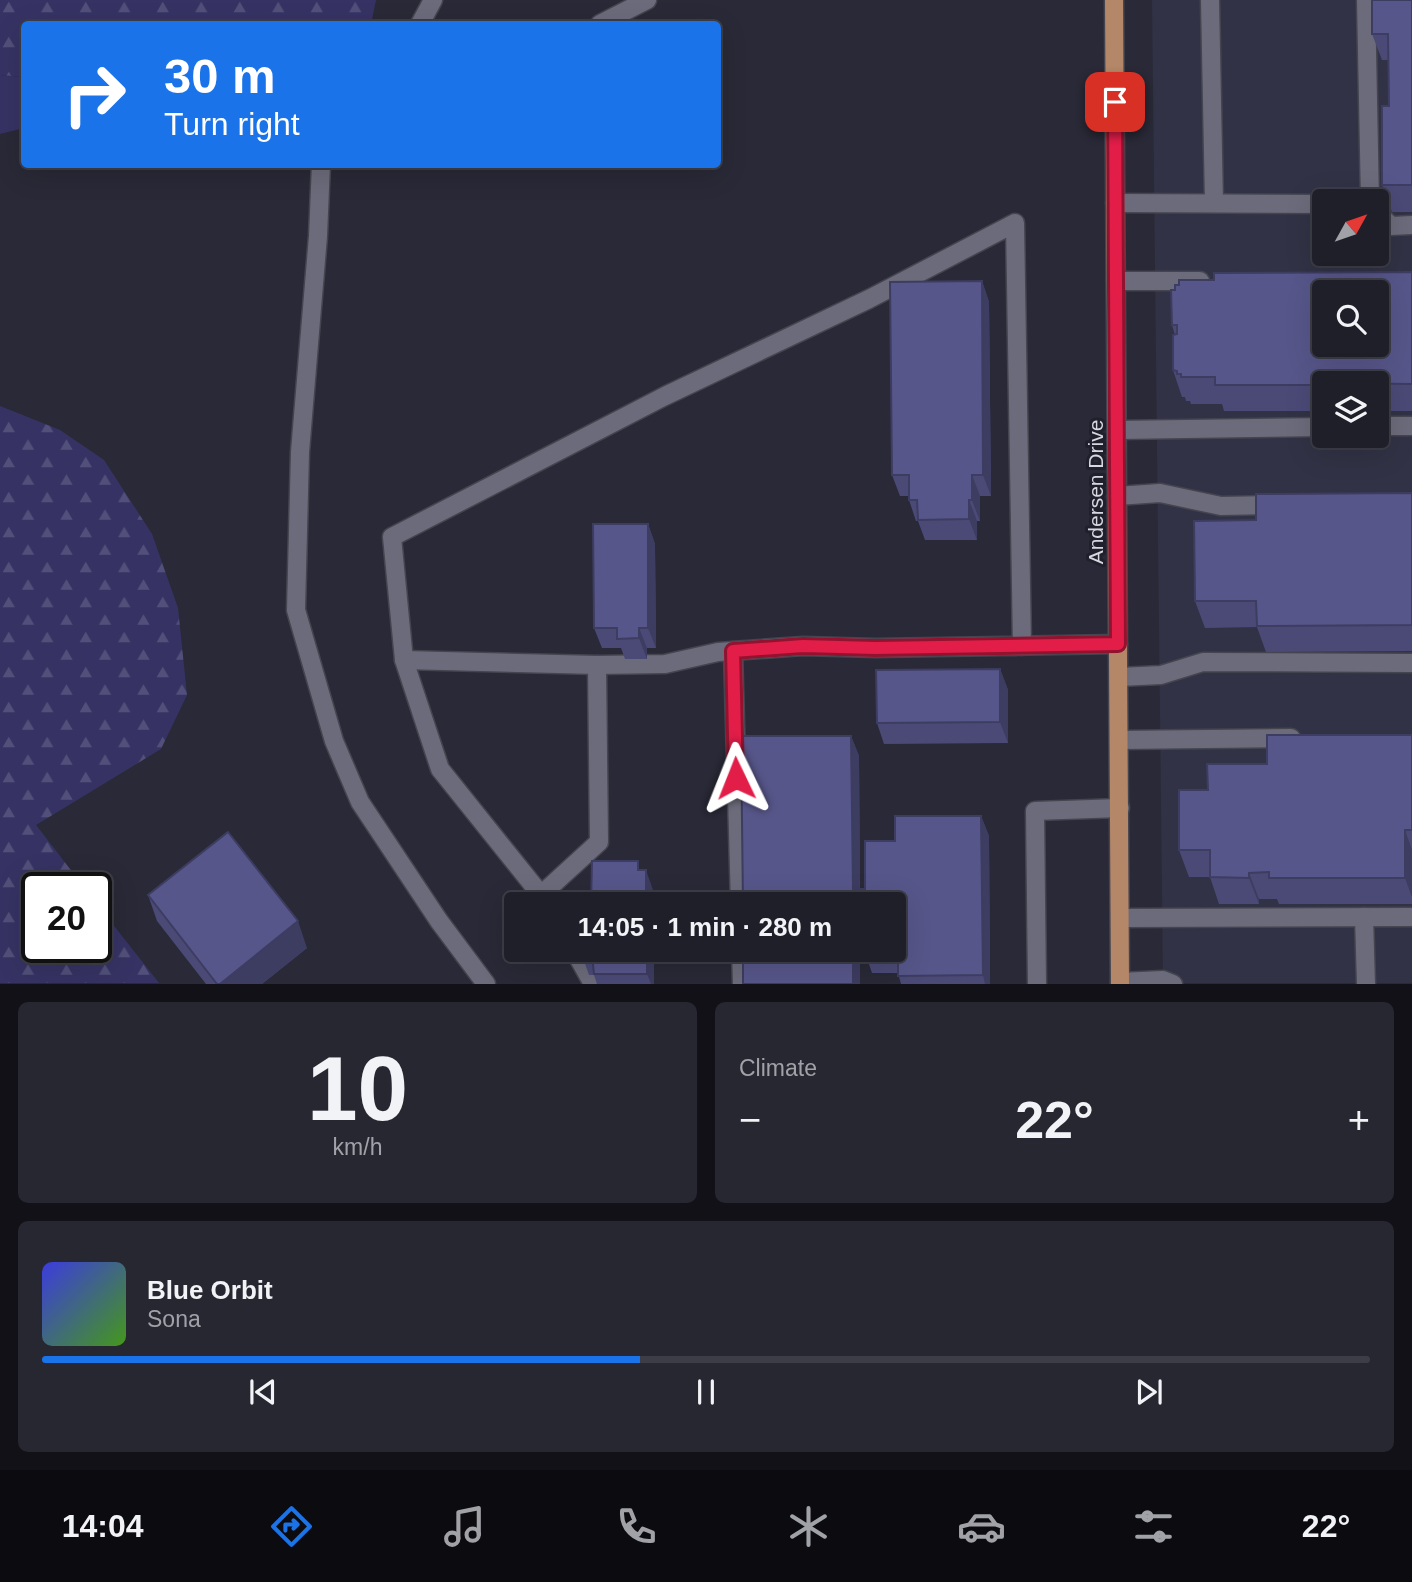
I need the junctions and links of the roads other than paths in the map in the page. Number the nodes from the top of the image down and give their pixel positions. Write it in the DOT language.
graph roads {
  1 [pos="433,0"];
  2 [pos="647,0"];
  3 [pos="1114,0"];
  4 [pos="1210,0"];
  5 [pos="1366,0"];
  6 [pos="422,21"];
  7 [pos="606,21"];
  8 [pos="321,168"];
  9 [pos="1370,189"];
  10 [pos="1214,202"];
  11 [pos="1115,203"];
  12 [pos="1312,204"];
  13 [pos="1390,225"];
  14 [pos="1412,225"];
  15 [pos="1116,281"];
  16 [pos="1219,281"];
  17 [pos="1389,426"];
  18 [pos="1412,426"];
  19 [pos="1312,427"];
  20 [pos="1117,430"];
  21 [pos="1117,496"];
  22 [pos="1289,505"];
  23 [pos="1118,644"];
  24 [pos="1022,646"];
  25 [pos="733,651"];
  26 [pos="404,660"];
  27 [pos="1412,663"];
  28 [pos="597,665"];
  29 [pos="1119,677"];
  30 [pos="1303,738"];
  31 [pos="1119,740"];
  32 [pos="1119,808"];
  33 [pos="538,892"];
  34 [pos="552,892"];
  35 [pos="740,892"];
  36 [pos="1364,917"];
  37 [pos="1412,917"];
  38 [pos="1120,918"];
  39 [pos="581,962"];
  40 [pos="741,962"];
  41 [pos="1120,983"];
  42 [pos="486,984"];
  43 [pos="593,984"];
  44 [pos="742,984"];
  45 [pos="1037,984"];
  46 [pos="1174,984"];
  47 [pos="1366,984"];
  1 -- 6 [label="lane"];
  2 -- 7 [label="lane"];
  3 -- 11 [label="main road, Andersen Drive"];
  4 -- 10 [label="lane"];
  5 -- 9 [label="lane"];
  8 -- 42 [label="lane"];
  10 -- 11 [label="lane"];
  10 -- 12 [label="lane"];
  11 -- 15 [label="main road, Andersen Drive"];
  13 -- 14 [label="lane"];
  15 -- 16 [label="lane"];
  15 -- 20 [label="main road, Andersen Drive"];
  17 -- 18 [label="lane"];
  19 -- 20 [label="lane"];
  20 -- 21 [label="main road, Andersen Drive"];
  21 -- 22 [label="lane"];
  21 -- 23 [label="main road, Andersen Drive"];
  23 -- 24 [label="lane"];
  23 -- 29 [label="main road, Andersen Drive"];
  24 -- 25 [label="lane"];
  24 -- 26 [label="lane"];
  25 -- 28 [label="lane"];
  25 -- 35 [label="lane"];
  26 -- 28 [label="lane"];
  26 -- 33 [label="lane"];
  27 -- 29 [label="lane"];
  28 -- 34 [label="lane"];
  29 -- 31 [label="main road, Andersen Drive"];
  30 -- 31 [label="lane"];
  31 -- 32 [label="main road, Andersen Drive"];
  32 -- 38 [label="main road, Andersen Drive"];
  32 -- 45 [label="lane"];
  36 -- 37 [label="lane"];
  36 -- 38 [label="lane"];
  36 -- 47 [label="lane"];
  38 -- 41 [label="main road, Andersen Drive"];
  39 -- 43 [label="lane"];
  40 -- 44 [label="lane"];
  41 -- 46 [label="lane"];
}
